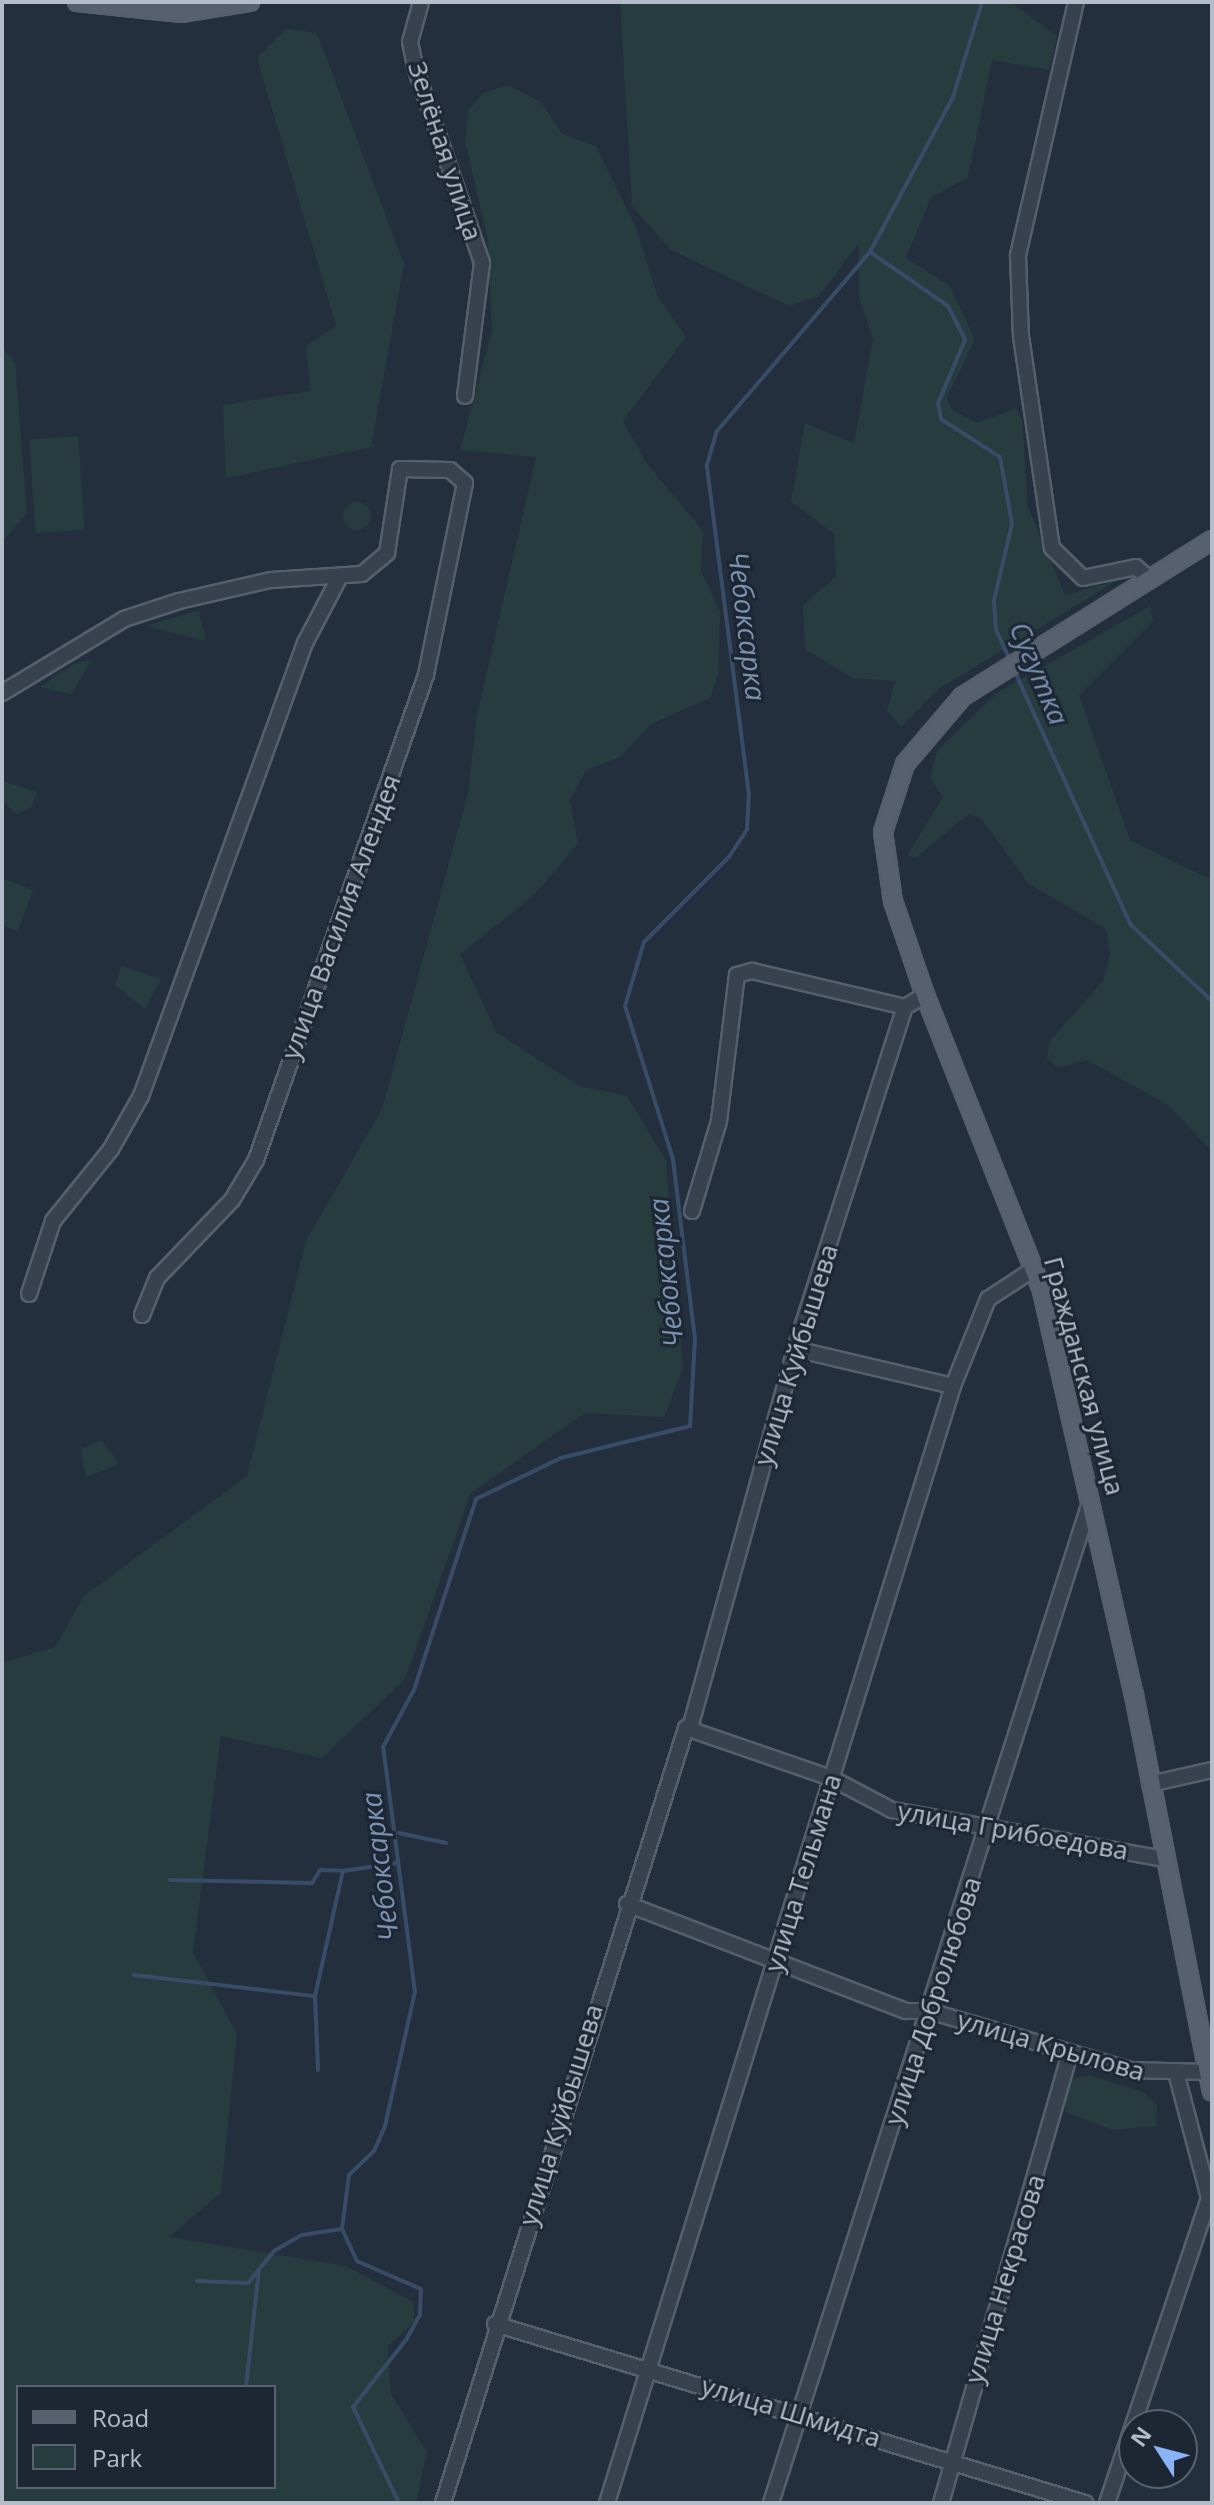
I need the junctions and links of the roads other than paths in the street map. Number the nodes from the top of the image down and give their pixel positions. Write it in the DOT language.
graph roads {
  1 [pos="77,2"];
  2 [pos="250,2"];
  3 [pos="421,2"];
  4 [pos="1076,2"];
  5 [pos="465,396"];
  6 [pos="1212,540"];
  7 [pos="340,576"];
  8 [pos="1149,579"];
  9 [pos="2,693"];
  10 [pos="925,995"];
  11 [pos="905,1007"];
  12 [pos="692,1211"];
  13 [pos="1034,1269"];
  14 [pos="29,1294"];
  15 [pos="142,1315"];
  16 [pos="795,1349"];
  17 [pos="953,1386"];
  18 [pos="1092,1498"];
  19 [pos="688,1728"];
  20 [pos="1212,1770"];
  21 [pos="831,1778"];
  22 [pos="1150,1784"];
  23 [pos="990,1829"];
  24 [pos="1164,1859"];
  25 [pos="627,1904"];
  26 [pos="777,1961"];
  27 [pos="929,2011"];
  28 [pos="1069,2056"];
  29 [pos="1208,2072"];
  30 [pos="1177,2076"];
  31 [pos="1212,2091"];
  32 [pos="495,2324"];
  33 [pos="648,2369"];
  34 [pos="798,2414"];
  35 [pos="953,2463"];
  36 [pos="443,2503"];
  37 [pos="607,2503"];
  38 [pos="771,2503"];
  39 [pos="941,2503"];
  40 [pos="1085,2503"];
  41 [pos="1107,2503"];
  1 -- 2 [label="main road"];
  3 -- 5 [label="street, Зелёная улица"];
  4 -- 8 [label="street"];
  6 -- 8 [label="main road, Гражданская улица"];
  7 -- 9 [label="street"];
  7 -- 14 [label="street"];
  7 -- 15 [label="street, улица Василия Алендея"];
  8 -- 10 [label="main road, Гражданская улица"];
  10 -- 11 [label="street"];
  10 -- 13 [label="main road, Гражданская улица"];
  11 -- 12 [label="street"];
  11 -- 16 [label="street, улица Куйбышева"];
  13 -- 17 [label="street, улица Тельмана"];
  13 -- 18 [label="main road, Гражданская улица"];
  16 -- 17 [label="street"];
  16 -- 19 [label="street, улица Куйбышева"];
  17 -- 21 [label="street, улица Тельмана"];
  18 -- 22 [label="main road, Гражданская улица"];
  18 -- 23 [label="street, улица Добролюбова"];
  19 -- 21 [label="street, улица Грибоедова"];
  19 -- 25 [label="street, улица Куйбышева"];
  20 -- 22 [label="street"];
  21 -- 23 [label="street, улица Грибоедова"];
  21 -- 26 [label="street, улица Тельмана"];
  22 -- 24 [label="main road, Гражданская улица"];
  23 -- 24 [label="street, улица Грибоедова"];
  23 -- 27 [label="street, улица Добролюбова"];
  24 -- 29 [label="main road, Гражданская улица"];
  25 -- 26 [label="street, улица Крылова"];
  25 -- 32 [label="street, улица Куйбышева"];
  26 -- 27 [label="street, улица Крылова"];
  26 -- 33 [label="street, улица Тельмана"];
  27 -- 28 [label="street, улица Крылова"];
  27 -- 34 [label="street, улица Добролюбова"];
  28 -- 30 [label="street, улица Крылова"];
  28 -- 35 [label="street, улица Некрасова"];
  29 -- 30 [label="street, улица Крылова"];
  29 -- 31 [label="main road, Гражданская улица"];
  30 -- 41 [label="street"];
  32 -- 33 [label="street, улица Шмидта"];
  32 -- 36 [label="street, улица Куйбышева"];
  33 -- 34 [label="street, улица Шмидта"];
  33 -- 37 [label="street, улица Тельмана"];
  34 -- 35 [label="street, улица Шмидта"];
  34 -- 38 [label="street, улица Добролюбова"];
  35 -- 39 [label="street, улица Некрасова"];
  35 -- 40 [label="street, улица Шмидта"];
}
